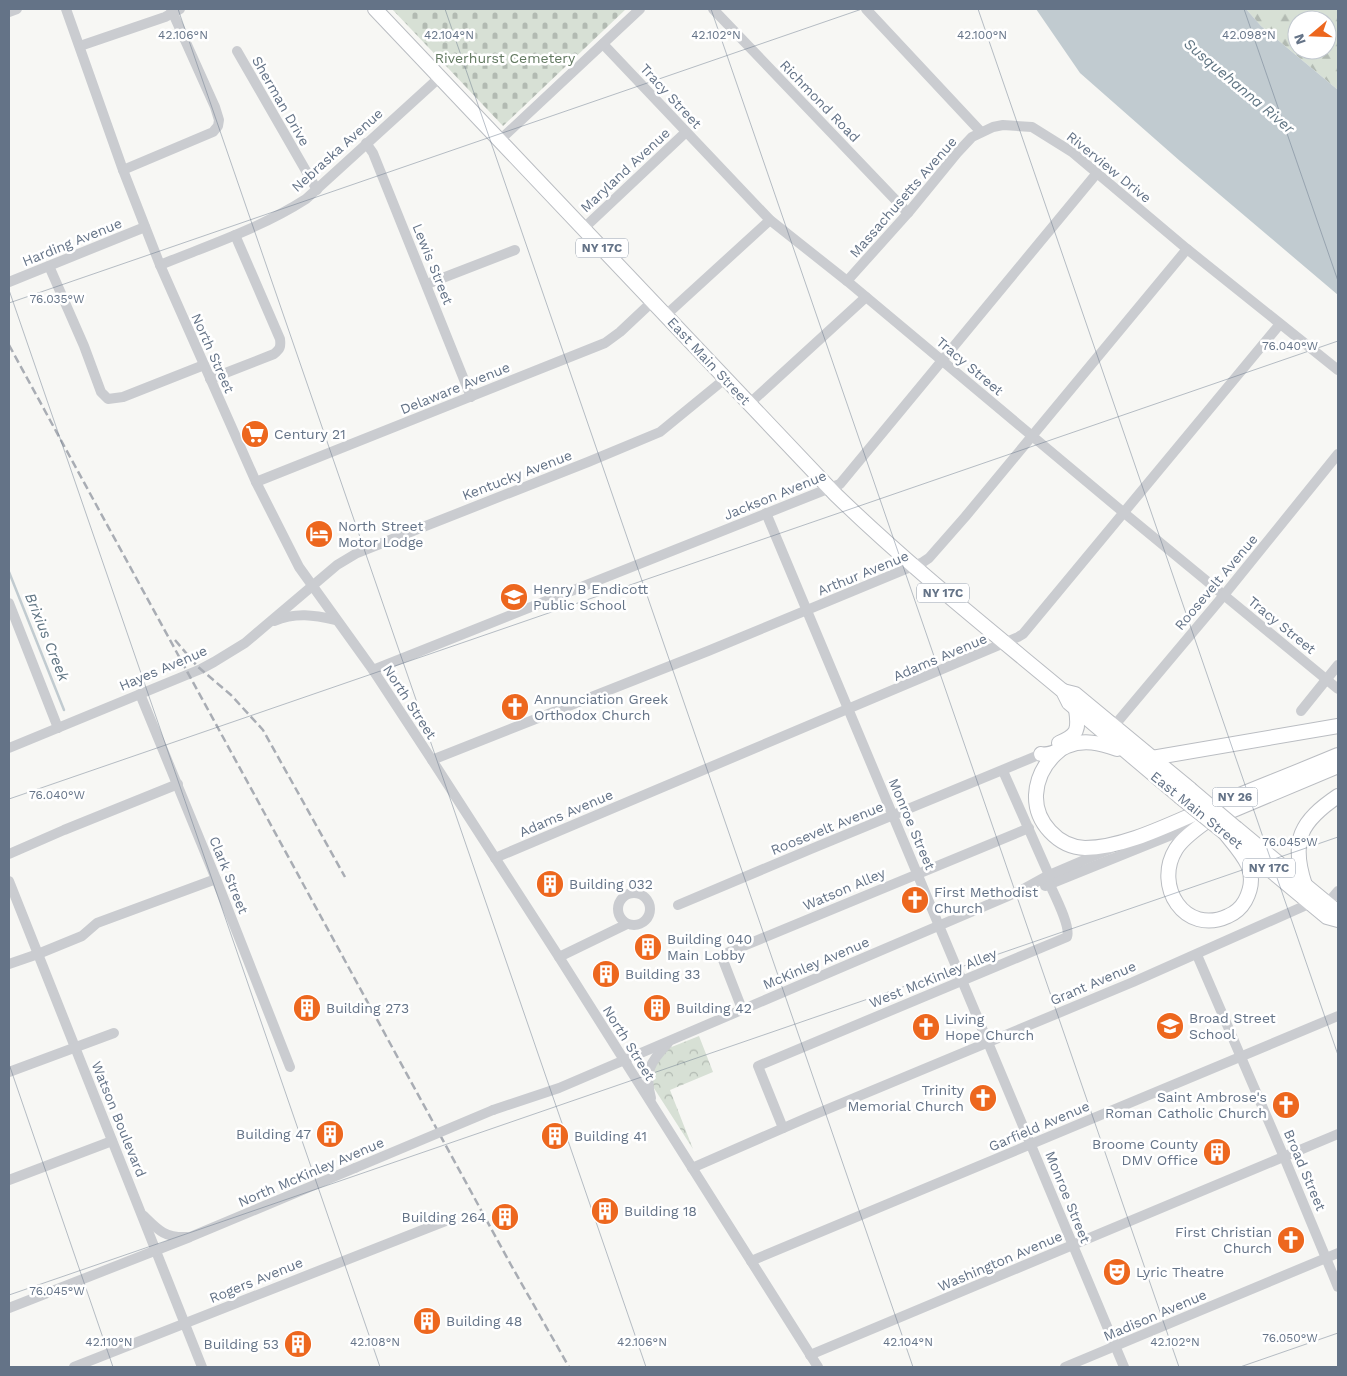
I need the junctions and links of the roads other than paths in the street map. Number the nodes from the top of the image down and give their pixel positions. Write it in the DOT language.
graph roads {
  1 [pos="17,9"];
  2 [pos="66,9"];
  3 [pos="376,9"];
  4 [pos="640,9"];
  5 [pos="713,9"];
  6 [pos="866,9"];
  7 [pos="175,10"];
  8 [pos="9,12"];
  9 [pos="603,44"];
  10 [pos="80,46"];
  11 [pos="237,51"];
  12 [pos="440,76"];
  13 [pos="686,132"];
  14 [pos="981,132"];
  15 [pos="500,140"];
  16 [pos="366,143"];
  17 [pos="123,170"];
  18 [pos="1097,173"];
  19 [pos="317,190"];
  20 [pos="908,213"];
  21 [pos="770,220"];
  22 [pos="145,227"];
  23 [pos="584,228"];
  24 [pos="235,235"];
  25 [pos="1187,249"];
  26 [pos="515,250"];
  27 [pos="160,265"];
  28 [pos="49,266"];
  29 [pos="847,281"];
  30 [pos="9,282"];
  31 [pos="426,284"];
  32 [pos="866,297"];
  33 [pos="653,301"];
  34 [pos="666,315"];
  35 [pos="1280,324"];
  36 [pos="941,360"];
  37 [pos="204,365"];
  38 [pos="1338,370"];
  39 [pos="726,378"];
  40 [pos="210,379"];
  41 [pos="470,397"];
  42 [pos="749,404"];
  43 [pos="1032,436"];
  44 [pos="1338,454"];
  45 [pos="256,482"];
  46 [pos="829,488"];
  47 [pos="1123,512"];
  48 [pos="766,513"];
  49 [pos="914,567"];
  50 [pos="312,586"];
  51 [pos="1224,595"];
  52 [pos="9,603"];
  53 [pos="807,611"];
  54 [pos="336,620"];
  55 [pos="266,625"];
  56 [pos="1006,644"];
  57 [pos="1338,665"];
  58 [pos="373,670"];
  59 [pos="1326,679"];
  60 [pos="1338,689"];
  61 [pos="1063,691"];
  62 [pos="140,694"];
  63 [pos="1076,709"];
  64 [pos="849,710"];
  65 [pos="1301,711"];
  66 [pos="1114,726"];
  67 [pos="1338,726"];
  68 [pos="58,728"];
  69 [pos="9,748"];
  70 [pos="1060,750"];
  71 [pos="1127,753"];
  72 [pos="1041,754"];
  73 [pos="1338,754"];
  74 [pos="1152,758"];
  75 [pos="432,760"];
  76 [pos="1338,766"];
  77 [pos="1003,771"];
  78 [pos="178,784"];
  79 [pos="1184,793"];
  80 [pos="1338,796"];
  81 [pos="894,816"];
  82 [pos="1207,821"];
  83 [pos="1029,828"];
  84 [pos="1231,831"];
  85 [pos="1132,840"];
  86 [pos="9,854"];
  87 [pos="495,858"];
  88 [pos="918,873"];
  89 [pos="216,879"];
  90 [pos="1049,880"];
  91 [pos="9,881"];
  92 [pos="1306,885"];
  93 [pos="1338,891"];
  94 [pos="1311,903"];
  95 [pos="1327,904"];
  96 [pos="678,906"];
  97 [pos="1338,919"];
  98 [pos="627,924"];
  99 [pos="939,926"];
  100 [pos="38,954"];
  101 [pos="1197,955"];
  102 [pos="559,957"];
  103 [pos="9,964"];
  104 [pos="962,982"];
  105 [pos="742,1009"];
  106 [pos="1338,1016"];
  107 [pos="114,1033"];
  108 [pos="672,1039"];
  109 [pos="988,1042"];
  110 [pos="75,1046"];
  111 [pos="1241,1056"];
  112 [pos="623,1060"];
  113 [pos="290,1067"];
  114 [pos="9,1072"];
  115 [pos="655,1111"];
  116 [pos="783,1128"];
  117 [pos="1338,1134"];
  118 [pos="112,1141"];
  119 [pos="1032,1145"];
  120 [pos="1284,1157"];
  121 [pos="692,1168"];
  122 [pos="9,1180"];
  123 [pos="141,1213"];
  124 [pos="448,1220"];
  125 [pos="190,1237"];
  126 [pos="1073,1245"];
  127 [pos="155,1250"];
  128 [pos="1338,1252"];
  129 [pos="1326,1258"];
  130 [pos="751,1261"];
  131 [pos="1338,1287"];
  132 [pos="9,1308"];
  133 [pos="185,1324"];
  134 [pos="1115,1346"];
  135 [pos="810,1355"];
  136 [pos="74,1367"];
  137 [pos="202,1367"];
  138 [pos="818,1367"];
  139 [pos="1065,1367"];
  140 [pos="1124,1367"];
  1 -- 8 [label="street"];
  2 -- 10 [label="street, North Street"];
  3 -- 12 [label="main road, East Main Street / NY 17C"];
  4 -- 9 [label="street"];
  5 -- 20 [label="street, Richmond Road"];
  6 -- 14 [label="street"];
  7 -- 10 [label="street"];
  7 -- 17 [label="street"];
  9 -- 13 [label="street, Tracy Street"];
  9 -- 15 [label="street"];
  10 -- 17 [label="street, North Street"];
  11 -- 19 [label="street, Sherman Drive"];
  12 -- 15 [label="main road, East Main Street / NY 17C"];
  12 -- 16 [label="street, Nebraska Avenue"];
  13 -- 21 [label="street, Tracy Street"];
  13 -- 23 [label="street, Maryland Avenue"];
  14 -- 18 [label="street, Riverview Drive"];
  14 -- 20 [label="street, Massachusetts Avenue"];
  15 -- 23 [label="main road, East Main Street / NY 17C"];
  16 -- 19 [label="street, Nebraska Avenue"];
  16 -- 31 [label="street, Lewis Street"];
  17 -- 22 [label="street, North Street"];
  18 -- 25 [label="street, Riverview Drive"];
  18 -- 36 [label="street, Jackson Avenue"];
  19 -- 24 [label="street, Nebraska Avenue"];
  20 -- 29 [label="street, Massachusetts Avenue"];
  21 -- 29 [label="street, Tracy Street"];
  21 -- 34 [label="street"];
  22 -- 27 [label="street, North Street"];
  22 -- 28 [label="street, Harding Avenue"];
  23 -- 33 [label="main road, East Main Street / NY 17C"];
  24 -- 27 [label="street, Nebraska Avenue"];
  24 -- 40 [label="street"];
  25 -- 35 [label="street, Riverview Drive"];
  25 -- 43 [label="street, Arthur Avenue"];
  26 -- 31 [label="street"];
  27 -- 37 [label="street, North Street"];
  28 -- 30 [label="street, Harding Avenue"];
  28 -- 37 [label="street"];
  29 -- 32 [label="street, Tracy Street"];
  31 -- 41 [label="street, Lewis Street"];
  32 -- 36 [label="street, Tracy Street"];
  32 -- 42 [label="street"];
  33 -- 34 [label="main road, East Main Street / NY 17C"];
  33 -- 41 [label="street, Delaware Avenue"];
  34 -- 39 [label="main road, East Main Street / NY 17C"];
  35 -- 38 [label="street, Riverview Drive"];
  35 -- 47 [label="street, Adams Avenue"];
  36 -- 43 [label="street, Tracy Street"];
  36 -- 46 [label="street, Jackson Avenue"];
  37 -- 40 [label="street, North Street"];
  39 -- 42 [label="main road, East Main Street / NY 17C"];
  39 -- 50 [label="street, Kentucky Avenue"];
  40 -- 45 [label="street, North Street"];
  41 -- 45 [label="street, Delaware Avenue"];
  42 -- 46 [label="main road, East Main Street / NY 17C"];
  43 -- 47 [label="street, Tracy Street"];
  43 -- 49 [label="street, Arthur Avenue"];
  44 -- 51 [label="street, Roosevelt Avenue"];
  45 -- 50 [label="street, North Street"];
  46 -- 48 [label="street, Jackson Avenue"];
  46 -- 49 [label="main road, East Main Street / NY 17C"];
  47 -- 51 [label="street, Tracy Street"];
  47 -- 56 [label="street, Adams Avenue"];
  48 -- 53 [label="street, Monroe Street"];
  48 -- 58 [label="street, Jackson Avenue"];
  49 -- 53 [label="street, Arthur Avenue"];
  49 -- 56 [label="main road, East Main Street / NY 17C"];
  50 -- 54 [label="street, North Street"];
  50 -- 55 [label="street, Hayes Avenue"];
  51 -- 59 [label="street, Tracy Street"];
  51 -- 66 [label="street, Roosevelt Avenue"];
  52 -- 68 [label="street"];
  53 -- 64 [label="street, Monroe Street"];
  53 -- 75 [label="street, Arthur Avenue"];
  54 -- 55 [label="street"];
  54 -- 58 [label="street, North Street"];
  55 -- 62 [label="street, Hayes Avenue"];
  56 -- 61 [label="main road, East Main Street / NY 17C"];
  56 -- 64 [label="street, Adams Avenue"];
  57 -- 59 [label="street"];
  58 -- 75 [label="street, North Street"];
  59 -- 60 [label="street, Tracy Street"];
  59 -- 65 [label="street"];
  61 -- 63 [label="main road, East Main Street / NY 17C"];
  61 -- 66 [label="main road, East Main Street / NY 17C"];
  62 -- 68 [label="street, Hayes Avenue"];
  62 -- 78 [label="street, Clark Street"];
  63 -- 71 [label="main road, East Main Street / NY 17C"];
  63 -- 72 [label="main road"];
  64 -- 81 [label="street, Monroe Street"];
  64 -- 87 [label="street, Adams Avenue"];
  66 -- 74 [label="main road, East Main Street / NY 17C"];
  67 -- 74 [label="main road"];
  68 -- 69 [label="street, Hayes Avenue"];
  70 -- 71 [label="main road, NY 26"];
  70 -- 72 [label="main road"];
  70 -- 85 [label="main road, NY 26"];
  71 -- 79 [label="main road, East Main Street / NY 17C"];
  72 -- 77 [label="street, Roosevelt Avenue"];
  73 -- 85 [label="main road, NY 26"];
  74 -- 79 [label="main road, East Main Street / NY 17C"];
  75 -- 87 [label="street, North Street"];
  76 -- 82 [label="main road"];
  77 -- 81 [label="street, Roosevelt Avenue"];
  77 -- 83 [label="street"];
  78 -- 86 [label="street"];
  78 -- 89 [label="street, Clark Street"];
  79 -- 84 [label="main road, East Main Street / NY 17C, bridge"];
  80 -- 92 [label="main road"];
  81 -- 88 [label="street, Monroe Street"];
  81 -- 96 [label="street, Roosevelt Avenue"];
  82 -- 84 [label="main road"];
  82 -- 90 [label="street, McKinley Avenue"];
  83 -- 88 [label="street, Watson Alley"];
  83 -- 90 [label="street"];
  84 -- 92 [label="main road, East Main Street / NY 17C"];
  84 -- 94 [label="main road, East Main Street / NY 17C"];
  85 -- 90 [label="street, McKinley Avenue"];
  87 -- 102 [label="street, North Street"];
  88 -- 99 [label="street, Monroe Street"];
  88 -- 105 [label="street, Watson Alley"];
  89 -- 100 [label="street"];
  89 -- 113 [label="street, Clark Street"];
  90 -- 99 [label="street, McKinley Avenue"];
  90 -- 104 [label="street, West McKinley Alley"];
  91 -- 100 [label="street, Watson Boulevard"];
  92 -- 95 [label="main road, East Main Street / NY 17C"];
  93 -- 95 [label="street"];
  94 -- 97 [label="main road, East Main Street / NY 17C"];
  94 -- 101 [label="street, Grant Avenue"];
  95 -- 97 [label="main road, East Main Street / NY 17C"];
  98 -- 102 [label="street"];
  99 -- 104 [label="street, Monroe Street"];
  99 -- 105 [label="street, McKinley Avenue"];
  100 -- 103 [label="street"];
  100 -- 110 [label="street, Watson Boulevard"];
  101 -- 109 [label="street, Grant Avenue"];
  101 -- 111 [label="street, Broad Street"];
  102 -- 112 [label="street, North Street"];
  104 -- 109 [label="street, Monroe Street"];
  104 -- 116 [label="street, West McKinley Alley"];
  105 -- 108 [label="street, McKinley Avenue"];
  106 -- 111 [label="street, Garfield Avenue"];
  107 -- 110 [label="street"];
  108 -- 112 [label="street, McKinley Avenue"];
  108 -- 115 [label="street"];
  109 -- 116 [label="street, Grant Avenue"];
  109 -- 119 [label="street, Monroe Street"];
  110 -- 114 [label="street"];
  110 -- 118 [label="street, Watson Boulevard"];
  111 -- 119 [label="street, Garfield Avenue"];
  111 -- 120 [label="street, Broad Street"];
  112 -- 115 [label="street, North Street"];
  112 -- 125 [label="street, North McKinley Avenue, bridge"];
  115 -- 121 [label="street, North Street"];
  116 -- 121 [label="street, Grant Avenue"];
  117 -- 120 [label="street, Washington Avenue"];
  118 -- 122 [label="street"];
  118 -- 123 [label="street, Watson Boulevard"];
  119 -- 126 [label="street, Monroe Street"];
  119 -- 130 [label="street, Garfield Avenue"];
  120 -- 126 [label="street, Washington Avenue"];
  120 -- 129 [label="street, Broad Street"];
  121 -- 130 [label="street, North Street"];
  123 -- 125 [label="street"];
  123 -- 127 [label="street, Watson Boulevard"];
  124 -- 133 [label="street, Rogers Avenue"];
  125 -- 127 [label="street, North McKinley Avenue"];
  126 -- 134 [label="street, Monroe Street"];
  126 -- 135 [label="street, Washington Avenue"];
  127 -- 132 [label="street, North McKinley Avenue"];
  127 -- 133 [label="street, Watson Boulevard"];
  128 -- 129 [label="street, Madison Avenue"];
  129 -- 131 [label="street, Broad Street"];
  129 -- 134 [label="street, Madison Avenue"];
  130 -- 135 [label="street, North Street"];
  133 -- 136 [label="street, Rogers Avenue"];
  133 -- 137 [label="street, Watson Boulevard"];
  134 -- 139 [label="street, Madison Avenue"];
  134 -- 140 [label="street, Monroe Street"];
  135 -- 138 [label="street, North Street"];
}
